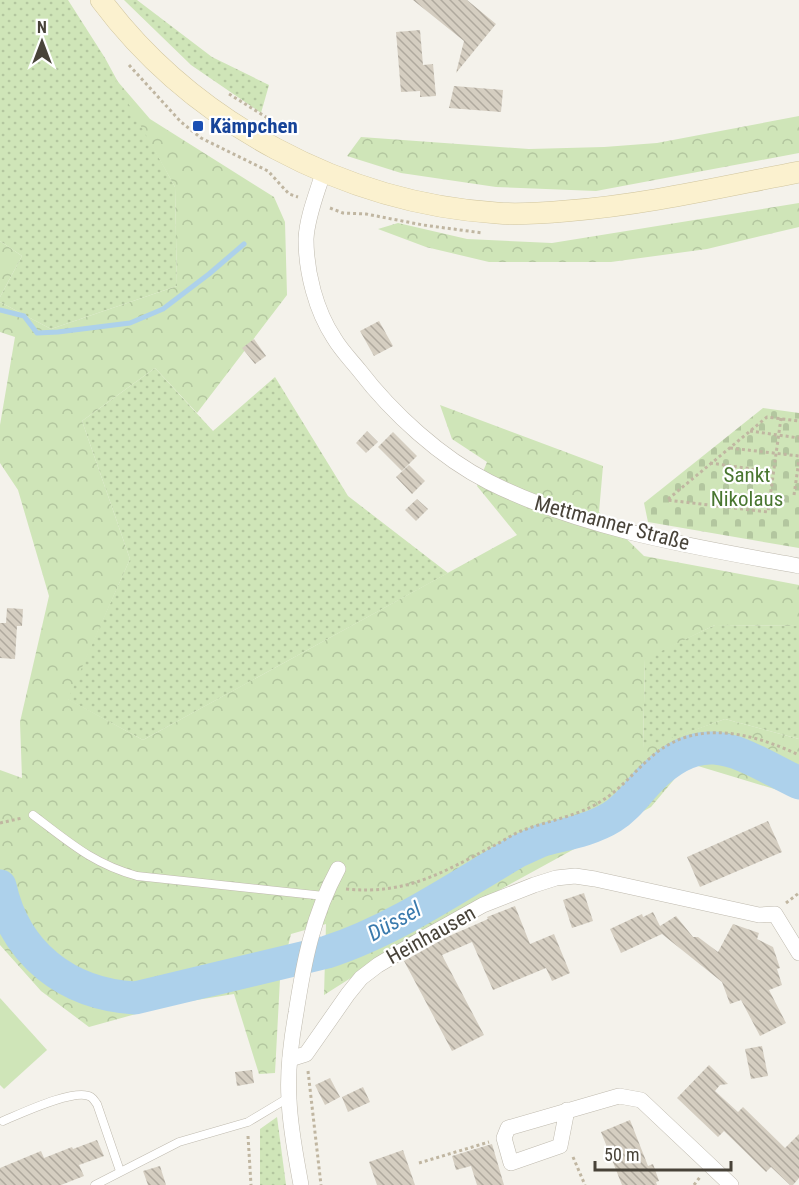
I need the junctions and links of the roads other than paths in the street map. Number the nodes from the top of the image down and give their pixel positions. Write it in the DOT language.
graph roads {
  1 [pos="100,0"];
  2 [pos="799,172"];
  3 [pos="323,173"];
  4 [pos="799,566"];
  5 [pos="33,815"];
  6 [pos="338,869"];
  7 [pos="326,892"];
  8 [pos="799,953"];
  9 [pos="290,1059"];
  10 [pos="288,1098"];
  11 [pos="567,1110"];
  12 [pos="3,1121"];
  13 [pos="120,1172"];
  14 [pos="95,1185"];
  15 [pos="301,1185"];
  16 [pos="731,1185"];
  1 -- 3 [label="main road"];
  2 -- 3 [label="main road"];
  3 -- 4 [label="street, Mettmanner Straße"];
  5 -- 7 [label="lane"];
  6 -- 7 [label="street"];
  7 -- 9 [label="street"];
  8 -- 9 [label="street, Heinhausen"];
  9 -- 10 [label="street"];
  10 -- 13 [label="lane"];
  10 -- 15 [label="street"];
  11 -- 11 [label="street"];
  11 -- 16 [label="street"];
  12 -- 13 [label="lane"];
  13 -- 14 [label="lane"];
}
